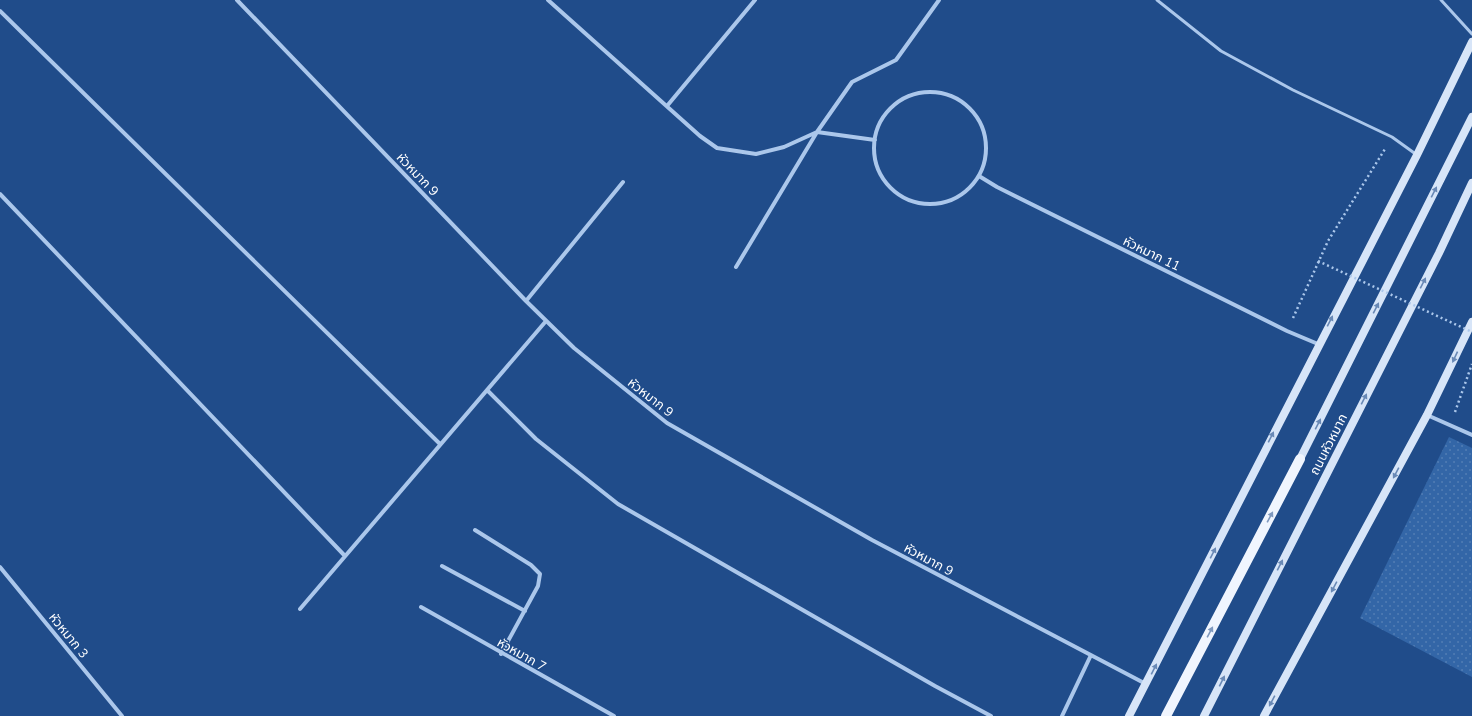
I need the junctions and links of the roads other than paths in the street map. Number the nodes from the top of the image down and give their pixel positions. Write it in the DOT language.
graph roads {
  1 [pos="237,0"];
  2 [pos="755,0"];
  3 [pos="939,0"];
  4 [pos="1157,0"];
  5 [pos="1441,0"];
  6 [pos="550,1"];
  7 [pos="0,11"];
  8 [pos="1472,34"];
  9 [pos="1472,42"];
  10 [pos="667,106"];
  11 [pos="1472,117"];
  12 [pos="817,132"];
  13 [pos="875,140"];
  14 [pos="1417,155"];
  15 [pos="979,176"];
  16 [pos="623,182"];
  17 [pos="1472,183"];
  18 [pos="0,194"];
  19 [pos="736,267"];
  20 [pos="526,301"];
  21 [pos="546,321"];
  22 [pos="1472,322"];
  23 [pos="1318,344"];
  24 [pos="487,390"];
  25 [pos="1427,415"];
  26 [pos="1472,435"];
  27 [pos="440,444"];
  28 [pos="1300,459"];
  29 [pos="475,530"];
  30 [pos="345,556"];
  31 [pos="442,566"];
  32 [pos="0,567"];
  33 [pos="420,607"];
  34 [pos="300,609"];
  35 [pos="524,612"];
  36 [pos="501,654"];
  37 [pos="1090,655"];
  38 [pos="1146,684"];
  39 [pos="122,716"];
  40 [pos="614,716"];
  41 [pos="991,716"];
  42 [pos="1062,716"];
  43 [pos="1129,716"];
  44 [pos="1166,716"];
  45 [pos="1204,716"];
  46 [pos="1264,716"];
  1 -- 20 [label="street, หัวหมาก 9"];
  2 -- 10 [label="street"];
  3 -- 12 [label="street"];
  4 -- 14 [label="lane"];
  5 -- 8 [label="lane"];
  6 -- 10 [label="street"];
  7 -- 27 [label="street"];
  9 -- 14 [label="main road"];
  10 -- 12 [label="street"];
  28 -- 11 [label="main road, one-way"];
  12 -- 13 [label="street"];
  12 -- 19 [label="street"];
  13 -- 15 [label="street"];
  13 -- 15 [label="street"];
  23 -- 14 [label="main road, one-way"];
  15 -- 23 [label="street, หัวหมาก 11"];
  16 -- 20 [label="street"];
  45 -- 17 [label="main road, ถนนหัวหมาก, one-way"];
  18 -- 30 [label="street"];
  20 -- 21 [label="street, หัวหมาก 9"];
  21 -- 24 [label="street"];
  21 -- 37 [label="street, หัวหมาก 9"];
  22 -- 25 [label="main road, one-way"];
  38 -- 23 [label="main road, one-way"];
  24 -- 27 [label="street"];
  24 -- 41 [label="street"];
  25 -- 26 [label="street"];
  25 -- 46 [label="main road, one-way"];
  27 -- 30 [label="street"];
  44 -- 28 [label="main road, one-way"];
  29 -- 35 [label="street"];
  30 -- 34 [label="street"];
  31 -- 35 [label="street"];
  32 -- 39 [label="street, หัวหมาก 3"];
  33 -- 36 [label="street, หัวหมาก 7"];
  35 -- 36 [label="street"];
  36 -- 40 [label="street, หัวหมาก 7"];
  37 -- 38 [label="street, หัวหมาก 9"];
  37 -- 42 [label="street"];
  38 -- 43 [label="main road"];
}
